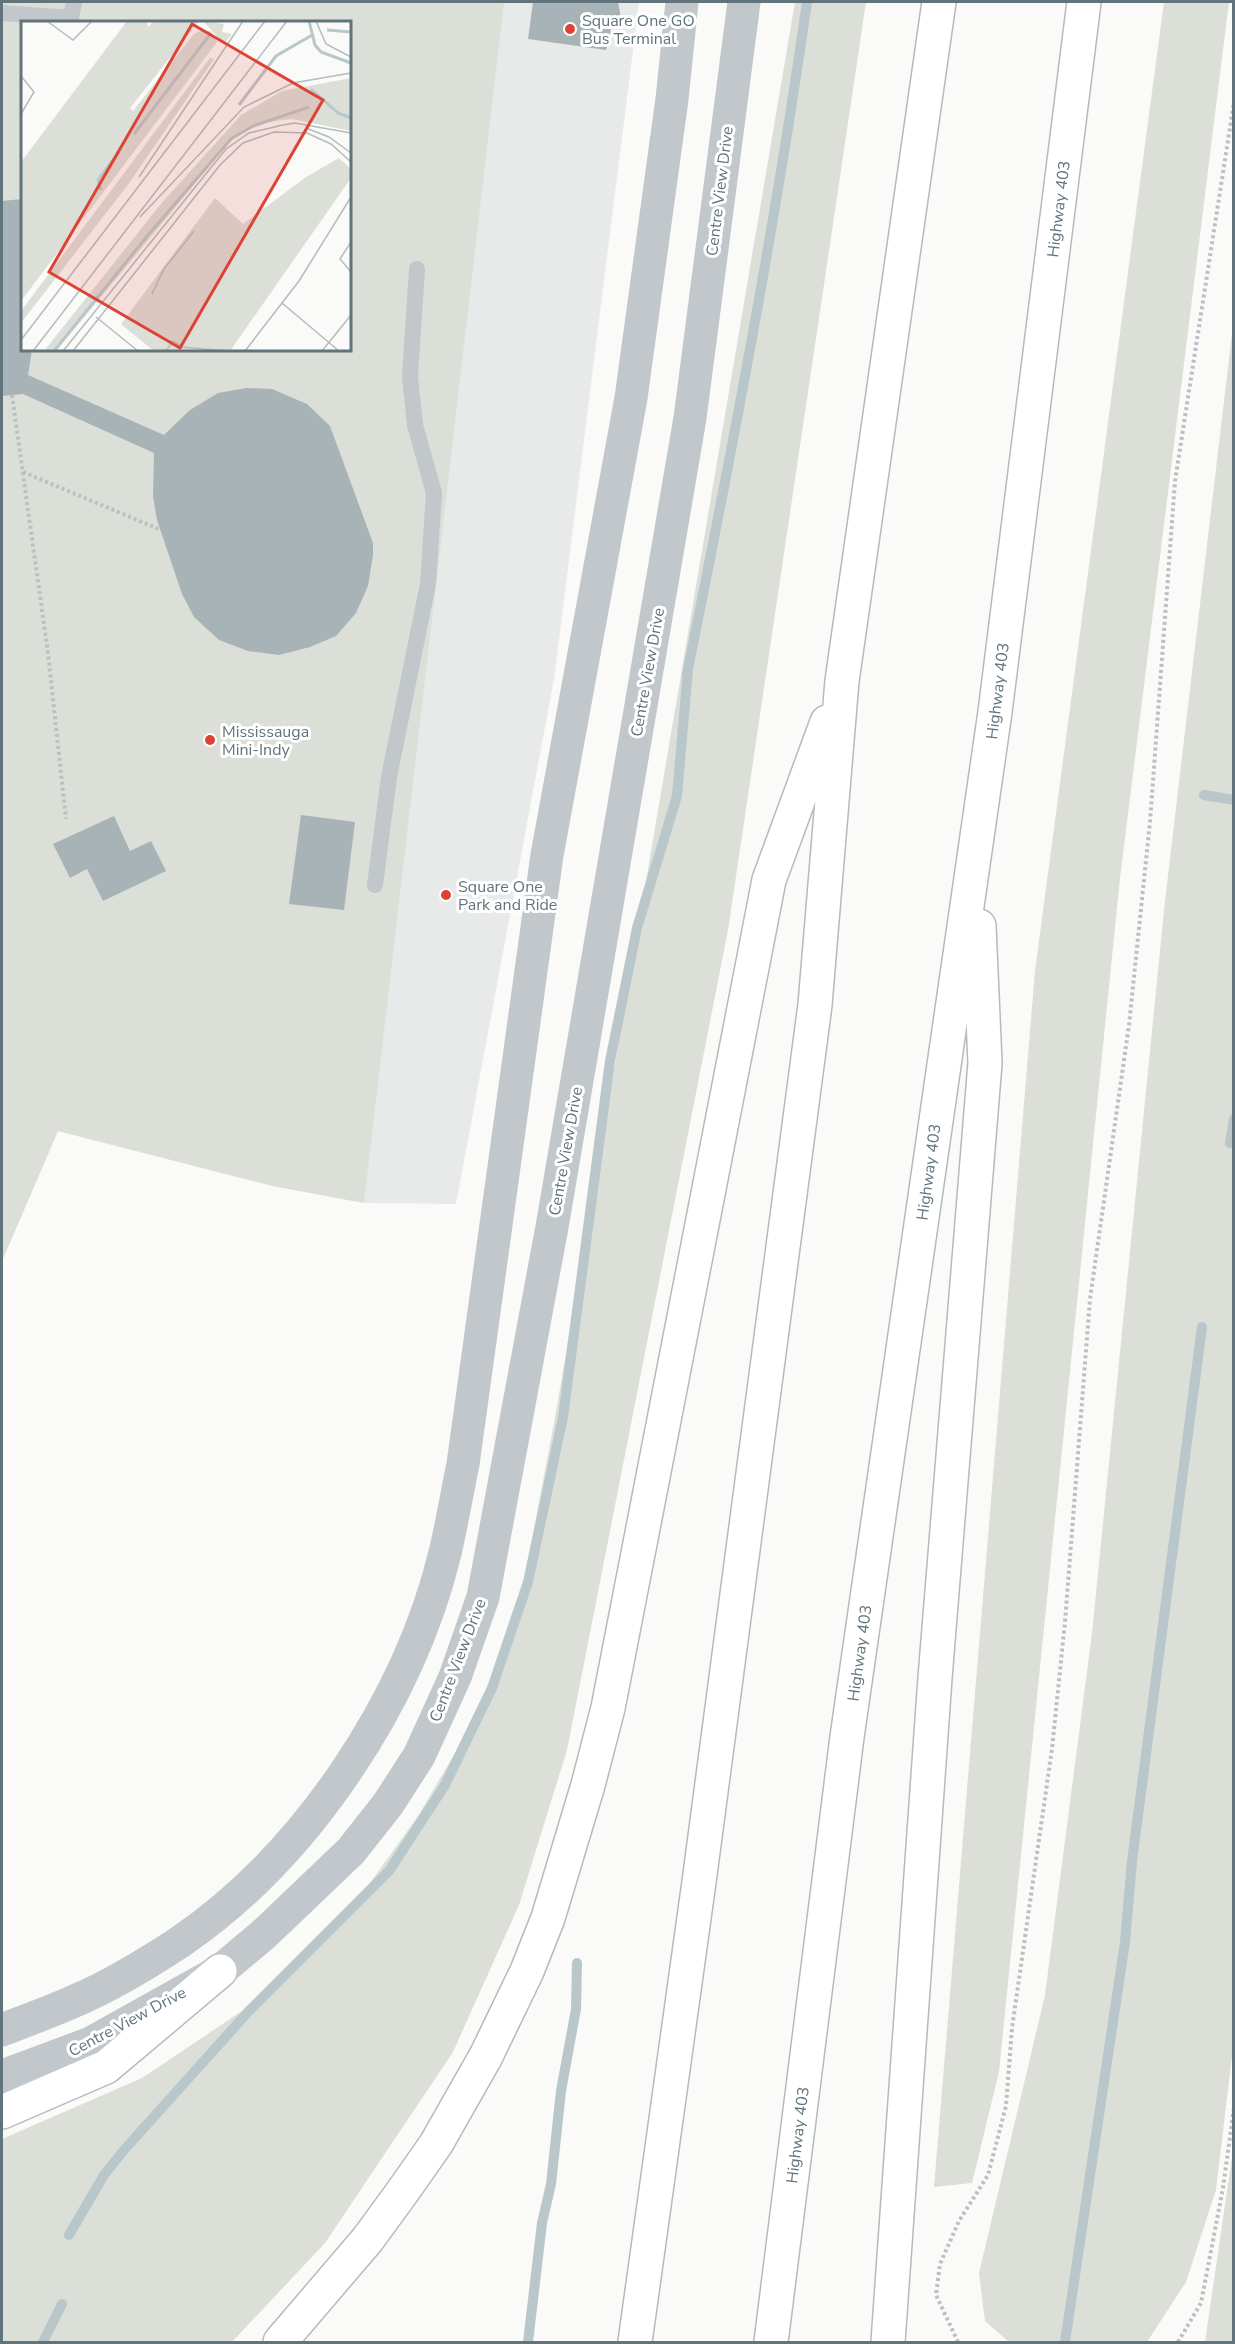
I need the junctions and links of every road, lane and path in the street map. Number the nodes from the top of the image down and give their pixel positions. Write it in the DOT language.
graph roads {
  1 [pos="74,2"];
  2 [pos="682,2"];
  3 [pos="744,2"];
  4 [pos="939,2"];
  5 [pos="1084,2"];
  6 [pos="2,13"];
  7 [pos="1233,102"];
  8 [pos="417,269"];
  9 [pos="12,395"];
  10 [pos="23,471"];
  11 [pos="161,530"];
  12 [pos="842,681"];
  13 [pos="66,819"];
  14 [pos="975,846"];
  15 [pos="375,885"];
  16 [pos="220,1971"];
  17 [pos="2,2030"];
  18 [pos="2,2076"];
  19 [pos="1233,2107"];
  20 [pos="2,2112"];
  21 [pos="280,2343"];
  22 [pos="635,2343"];
  23 [pos="771,2343"];
  24 [pos="888,2343"];
  25 [pos="958,2343"];
  26 [pos="1178,2343"];
  1 -- 6 [label="lane"];
  2 -- 17 [label="street"];
  3 -- 16 [label="street, Centre View Drive"];
  4 -- 12 [label="main road"];
  5 -- 14 [label="main road, Highway 403"];
  7 -- 25 [label="path"];
  8 -- 15 [label="lane"];
  9 -- 10 [label="path"];
  10 -- 11 [label="path"];
  10 -- 13 [label="path"];
  12 -- 21 [label="main road"];
  12 -- 22 [label="main road"];
  14 -- 23 [label="main road, Highway 403"];
  14 -- 24 [label="main road"];
  16 -- 18 [label="street, Centre View Drive"];
  16 -- 20 [label="main road"];
  19 -- 26 [label="path"];
}
